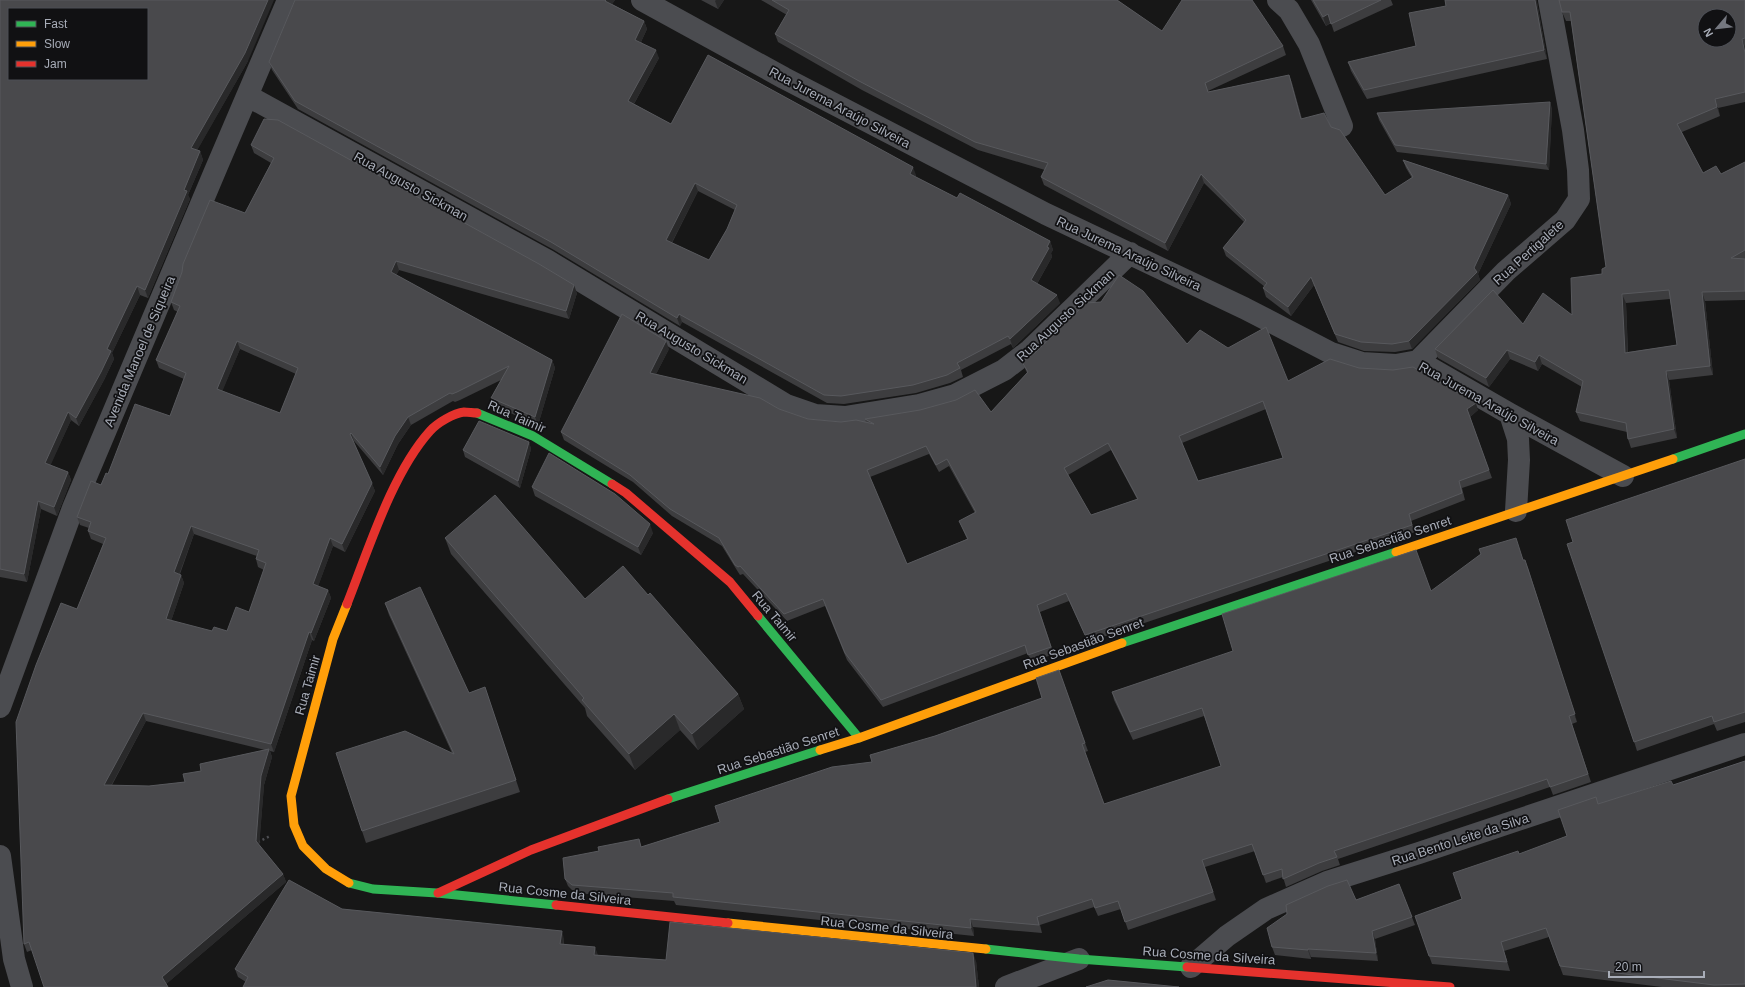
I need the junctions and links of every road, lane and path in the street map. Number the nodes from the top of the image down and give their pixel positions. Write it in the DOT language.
graph roads {
  1 [pos="288,0"];
  2 [pos="642,0"];
  3 [pos="1278,0"];
  4 [pos="1549,0"];
  5 [pos="248,96"];
  6 [pos="1342,126"];
  7 [pos="1130,253"];
  8 [pos="1418,362"];
  9 [pos="1510,414"];
  10 [pos="1745,434"];
  11 [pos="1623,476"];
  12 [pos="1516,511"];
  13 [pos="0,707"];
  14 [pos="860,738"];
  15 [pos="1745,744"];
  16 [pos="294,825"];
  17 [pos="258,842"];
  18 [pos="0,856"];
  19 [pos="326,869"];
  20 [pos="436,893"];
  21 [pos="1079,960"];
  22 [pos="1191,966"];
  23 [pos="22,987"];
  24 [pos="1006,987"];
  25 [pos="1450,987"];
  1 -- 5 [label="street, Avenida Manoel de Siqueira"];
  2 -- 7 [label="street, Rua Jurema Araújo Silveira"];
  3 -- 6 [label="street"];
  4 -- 8 [label="street, Rua Pertigalete"];
  5 -- 7 [label="street, Rua Augusto Sickman"];
  5 -- 13 [label="street, Avenida Manoel de Siqueira"];
  7 -- 8 [label="street, Rua Jurema Araújo Silveira"];
  8 -- 9 [label="street, Rua Jurema Araújo Silveira"];
  9 -- 11 [label="street, Rua Jurema Araújo Silveira"];
  9 -- 12 [label="street"];
  10 -- 11 [label="street, Rua Sebastião Senret"];
  11 -- 12 [label="street, Rua Sebastião Senret"];
  12 -- 14 [label="street, Rua Sebastião Senret"];
  14 -- 16 [label="street, Rua Taimir"];
  14 -- 20 [label="street, Rua Sebastião Senret"];
  15 -- 22 [label="street, Rua Bento Leite da Silva"];
  16 -- 17 [label="path"];
  16 -- 19 [label="street, Rua Taimir"];
  18 -- 23 [label="street"];
  19 -- 20 [label="street, Rua Cosme da Silveira"];
  20 -- 21 [label="street, Rua Cosme da Silveira"];
  21 -- 22 [label="street, Rua Cosme da Silveira"];
  21 -- 24 [label="street"];
  22 -- 25 [label="street, Rua Cosme da Silveira"];
}
